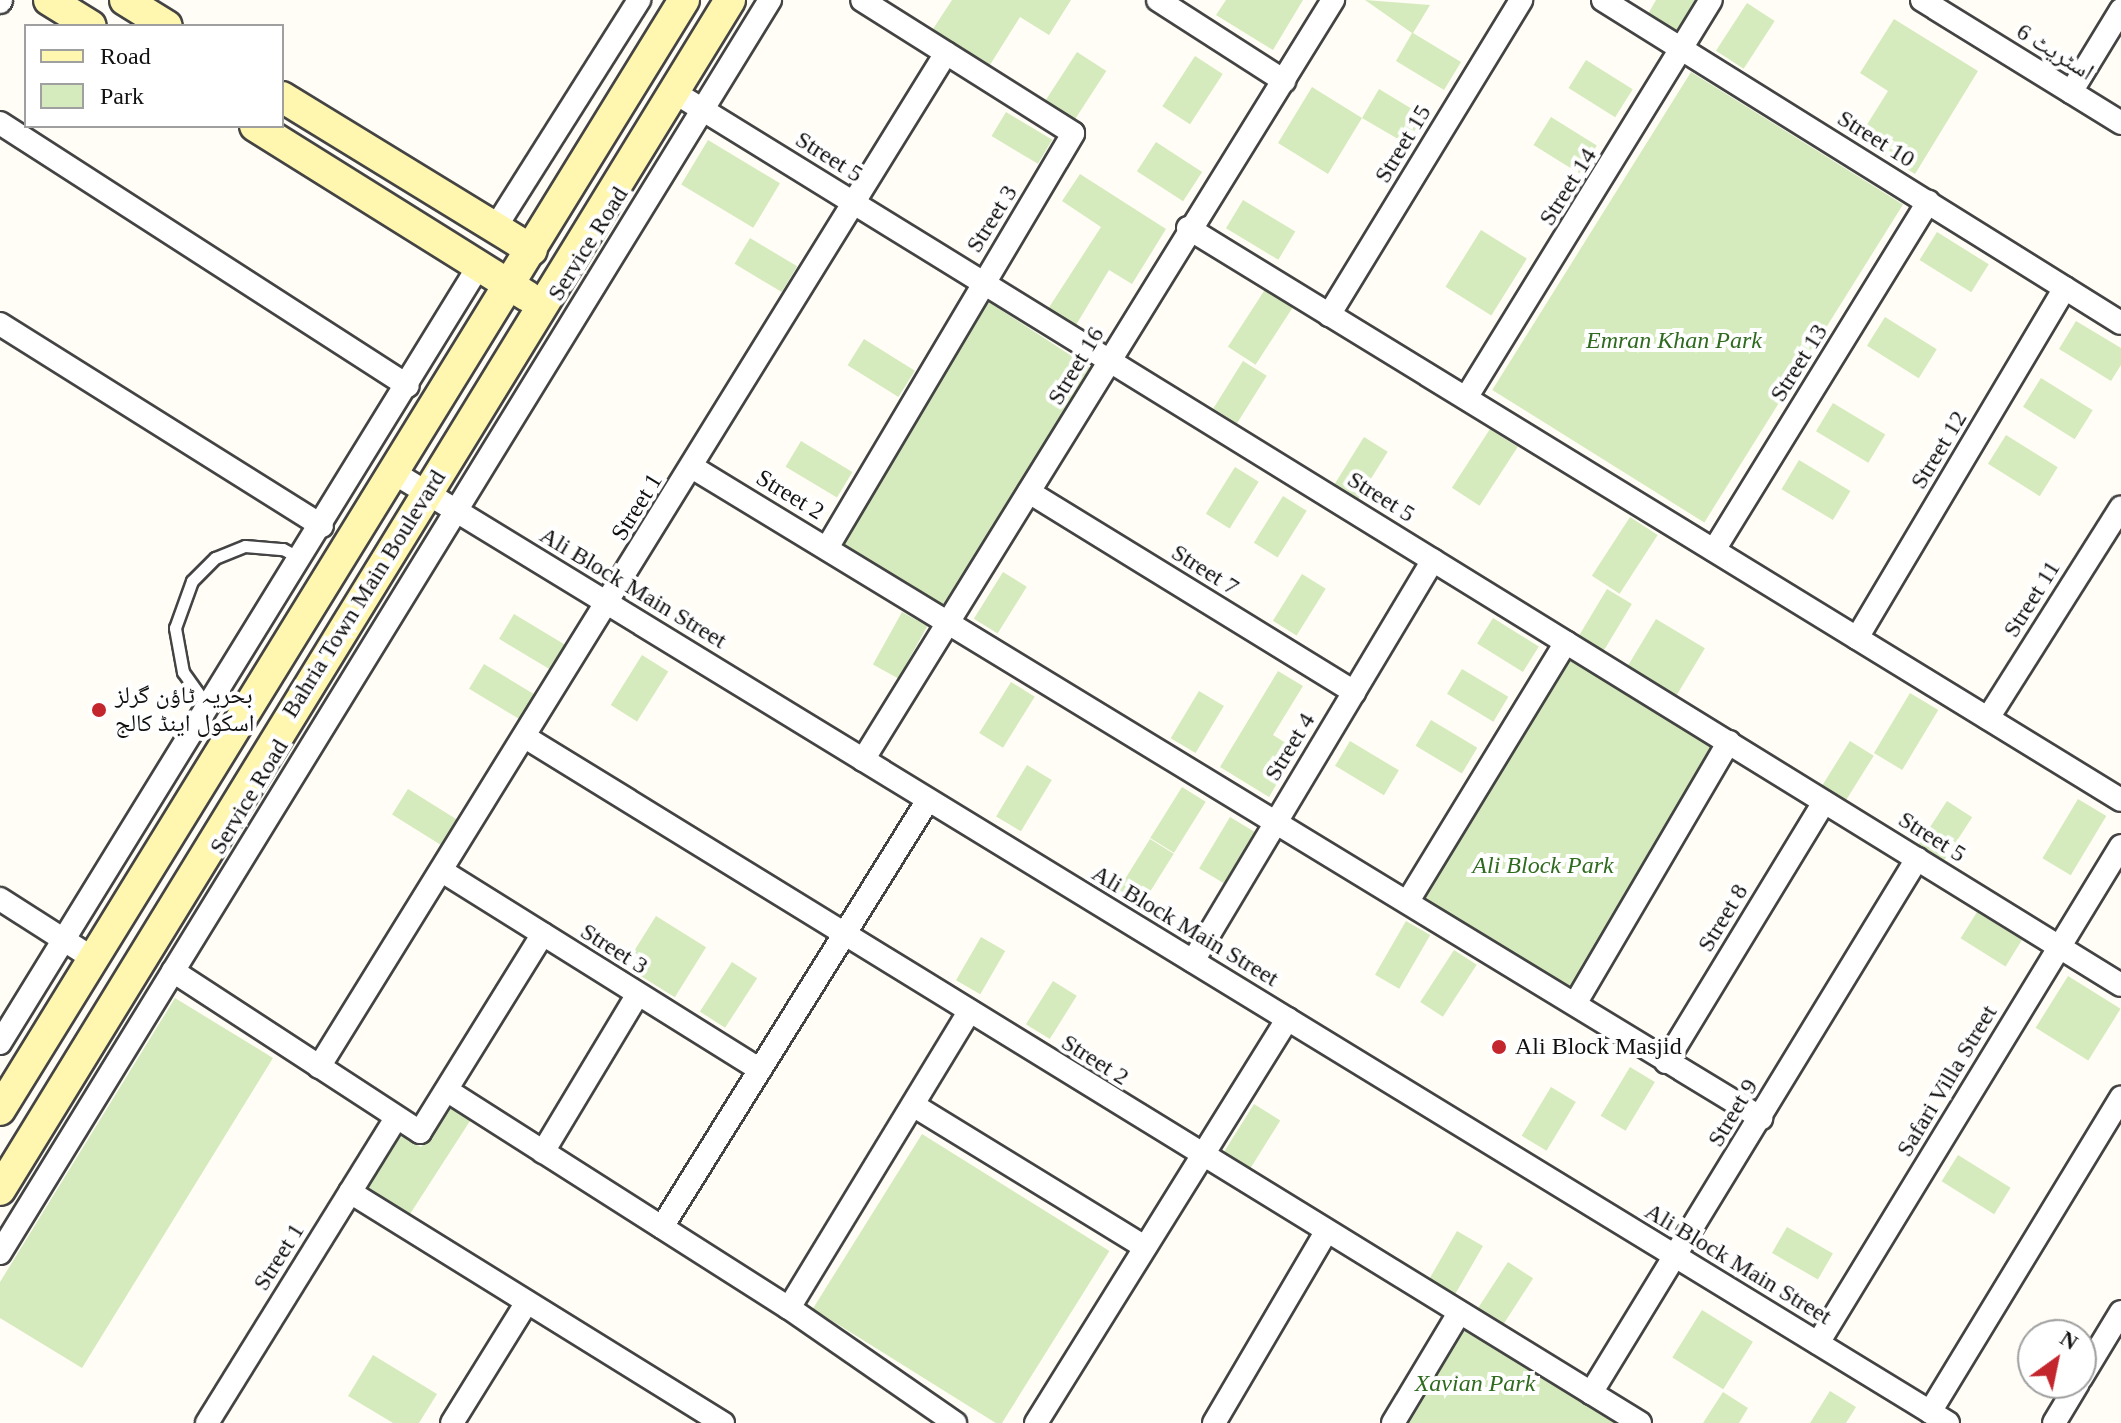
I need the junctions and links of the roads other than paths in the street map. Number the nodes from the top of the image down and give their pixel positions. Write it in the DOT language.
graph roads {
  1 [pos="49,0"];
  2 [pos="125,0"];
  3 [pos="684,0"];
  4 [pos="730,0"];
  5 [pos="770,0"];
  6 [pos="862,0"];
  7 [pos="1158,0"];
  8 [pos="1333,0"];
  9 [pos="1521,0"];
  10 [pos="1603,0"];
  11 [pos="1711,0"];
  12 [pos="1922,0"];
  13 [pos="633,2"];
  14 [pos="2121,10"];
  15 [pos="88,24"];
  16 [pos="164,24"];
  17 [pos="1682,50"];
  18 [pos="946,53"];
  19 [pos="1284,81"];
  20 [pos="674,92"];
  21 [pos="2071,92"];
  22 [pos="284,98"];
  23 [pos="703,109"];
  24 [pos="0,123"];
  25 [pos="2121,123"];
  26 [pos="258,128"];
  27 [pos="394,167"];
  28 [pos="853,202"];
  29 [pos="1928,202"];
  30 [pos="495,228"];
  31 [pos="1188,228"];
  32 [pos="532,250"];
  33 [pos="480,264"];
  34 [pos="983,282"];
  35 [pos="511,285"];
  36 [pos="2065,288"];
  37 [pos="542,306"];
  38 [pos="1329,315"];
  39 [pos="2121,323"];
  40 [pos="0,324"];
  41 [pos="523,338"];
  42 [pos="1110,361"];
  43 [pos="408,386"];
  44 [pos="1466,398"];
  45 [pos="692,467"];
  46 [pos="396,474"];
  47 [pos="1029,492"];
  48 [pos="427,493"];
  49 [pos="2121,508"];
  50 [pos="455,510"];
  51 [pos="322,526"];
  52 [pos="827,548"];
  53 [pos="1714,550"];
  54 [pos="301,559"];
  55 [pos="1433,560"];
  56 [pos="608,604"];
  57 [pos="948,622"];
  58 [pos="1857,638"];
  59 [pos="1566,642"];
  60 [pos="1354,692"];
  61 [pos="208,708"];
  62 [pos="1988,718"];
  63 [pos="525,737"];
  64 [pos="1729,742"];
  65 [pos="863,760"];
  66 [pos="928,800"];
  67 [pos="2121,800"];
  68 [pos="1824,802"];
  69 [pos="1277,820"];
  70 [pos="2121,848"];
  71 [pos="1917,859"];
  72 [pos="442,871"];
  73 [pos="0,899"];
  74 [pos="1408,901"];
  75 [pos="543,934"];
  76 [pos="844,935"];
  77 [pos="64,939"];
  78 [pos="2060,947"];
  79 [pos="94,959"];
  80 [pos="1193,961"];
  81 [pos="135,968"];
  82 [pos="168,980"];
  83 [pos="2121,985"];
  84 [pos="638,994"];
  85 [pos="1575,1004"];
  86 [pos="969,1012"];
  87 [pos="1287,1019"];
  88 [pos="0,1043"];
  89 [pos="1666,1062"];
  90 [pos="319,1067"];
  91 [pos="760,1070"];
  92 [pos="448,1091"];
  93 [pos="2121,1098"];
  94 [pos="913,1105"];
  95 [pos="0,1110"];
  96 [pos="396,1118"];
  97 [pos="1761,1118"];
  98 [pos="543,1152"];
  99 [pos="1201,1156"];
  100 [pos="0,1190"];
  101 [pos="350,1192"];
  102 [pos="662,1227"];
  103 [pos="1326,1232"];
  104 [pos="1145,1247"];
  105 [pos="0,1253"];
  106 [pos="1676,1257"];
  107 [pos="527,1302"];
  108 [pos="789,1308"];
  109 [pos="2121,1312"];
  110 [pos="1459,1313"];
  111 [pos="1818,1343"];
  112 [pos="2097,1352"];
  113 [pos="1591,1393"];
  114 [pos="2069,1399"];
  115 [pos="1939,1418"];
  116 [pos="712,1420"];
  117 [pos="207,1423"];
  118 [pos="452,1423"];
  119 [pos="955,1423"];
  120 [pos="1036,1423"];
  121 [pos="1214,1423"];
  122 [pos="1393,1423"];
  123 [pos="1640,1423"];
  124 [pos="2054,1423"];
  1 -- 15 [label="main road"];
  2 -- 16 [label="main road"];
  3 -- 32 [label="main road, Bahria Town Main Boulevard"];
  4 -- 20 [label="main road, Bahria Town Main Boulevard"];
  5 -- 23 [label="street, Service Road"];
  6 -- 18 [label="street, Street 3"];
  7 -- 19 [label="street"];
  8 -- 19 [label="street, Street 16"];
  9 -- 38 [label="street, Street 15"];
  10 -- 17 [label="street, Street 10"];
  11 -- 17 [label="street, Street 14"];
  12 -- 21 [label="street, اسٹریٹ 6"];
  13 -- 30 [label="street"];
  14 -- 21 [label="street"];
  17 -- 29 [label="street, Street 10"];
  17 -- 44 [label="street, Street 14"];
  18 -- 28 [label="street, Street 1"];
  18 -- 34 [label="street, Street 3"];
  19 -- 31 [label="street, Street 16"];
  20 -- 23 [label="street, Street 5"];
  20 -- 37 [label="main road, Bahria Town Main Boulevard"];
  21 -- 25 [label="street, اسٹریٹ 6"];
  22 -- 27 [label="main road"];
  23 -- 28 [label="street, Street 5"];
  23 -- 50 [label="street, Service Road"];
  24 -- 43 [label="street"];
  26 -- 33 [label="main road"];
  27 -- 30 [label="main road"];
  27 -- 35 [label="main road"];
  28 -- 34 [label="street, Street 5"];
  28 -- 45 [label="street, Street 1"];
  29 -- 36 [label="street, Street 10"];
  29 -- 53 [label="street, Street 13"];
  30 -- 32 [label="main road"];
  31 -- 38 [label="street"];
  31 -- 42 [label="street, Street 16"];
  32 -- 35 [label="main road, Bahria Town Main Boulevard"];
  33 -- 35 [label="main road"];
  33 -- 43 [label="street"];
  34 -- 42 [label="street, Street 5"];
  34 -- 52 [label="street, Street 3"];
  35 -- 37 [label="main road"];
  35 -- 41 [label="main road"];
  35 -- 46 [label="main road, Bahria Town Main Boulevard"];
  36 -- 39 [label="street, Street 10"];
  36 -- 58 [label="street, Street 12"];
  37 -- 41 [label="main road, Bahria Town Main Boulevard"];
  38 -- 44 [label="street"];
  40 -- 51 [label="street"];
  41 -- 48 [label="main road, Bahria Town Main Boulevard"];
  42 -- 47 [label="street, Street 16"];
  42 -- 55 [label="street, Street 5"];
  43 -- 51 [label="street"];
  44 -- 53 [label="street"];
  45 -- 52 [label="street, Street 2"];
  45 -- 56 [label="street, Street 1"];
  46 -- 48 [label="street, Ali Block Main Street"];
  46 -- 79 [label="main road, Bahria Town Main Boulevard"];
  47 -- 57 [label="street, Street 16"];
  47 -- 60 [label="street, Street 7"];
  48 -- 50 [label="street, Ali Block Main Street"];
  48 -- 81 [label="main road, Bahria Town Main Boulevard"];
  49 -- 62 [label="street, Street 11"];
  50 -- 56 [label="street, Ali Block Main Street"];
  50 -- 82 [label="street, Service Road"];
  51 -- 54 [label="street"];
  52 -- 57 [label="street, Street 2"];
  53 -- 58 [label="street"];
  54 -- 61 [label="street"];
  54 -- 61 [label="lane"];
  55 -- 59 [label="street, Street 5"];
  55 -- 60 [label="street, Street 4"];
  56 -- 63 [label="street, Street 1"];
  56 -- 65 [label="street, Ali Block Main Street"];
  57 -- 65 [label="street, Street 16"];
  57 -- 69 [label="street, Street 2"];
  58 -- 62 [label="street"];
  59 -- 64 [label="street, Street 5"];
  59 -- 74 [label="street"];
  60 -- 69 [label="street, Street 4"];
  61 -- 77 [label="street"];
  62 -- 67 [label="street"];
  63 -- 72 [label="street, Street 1"];
  63 -- 76 [label="street, Street 2"];
  64 -- 68 [label="street, Street 5"];
  64 -- 85 [label="street"];
  65 -- 66 [label="street, Ali Block Main Street"];
  66 -- 76 [label="street"];
  66 -- 80 [label="street, Ali Block Main Street"];
  68 -- 71 [label="street, Street 5"];
  68 -- 89 [label="street, Street 8"];
  69 -- 74 [label="street, Street 2"];
  69 -- 80 [label="street, Street 4"];
  70 -- 78 [label="street, Safari Villa Street"];
  71 -- 78 [label="street, Street 5"];
  71 -- 97 [label="street, Street 9"];
  72 -- 75 [label="street, Street 3"];
  72 -- 90 [label="street, Street 1"];
  73 -- 77 [label="street"];
  74 -- 85 [label="street, Street 2"];
  75 -- 84 [label="street, Street 3"];
  75 -- 92 [label="street"];
  76 -- 86 [label="street, Street 2"];
  76 -- 91 [label="street"];
  77 -- 79 [label="street"];
  77 -- 88 [label="street"];
  78 -- 83 [label="street, Street 5"];
  78 -- 111 [label="street, Safari Villa Street"];
  79 -- 95 [label="main road, Bahria Town Main Boulevard"];
  80 -- 87 [label="street, Ali Block Main Street"];
  81 -- 82 [label="street"];
  81 -- 100 [label="main road, Bahria Town Main Boulevard"];
  82 -- 90 [label="street"];
  82 -- 105 [label="street, Service Road"];
  84 -- 91 [label="street, Street 3"];
  84 -- 98 [label="street"];
  85 -- 89 [label="street, Street 2"];
  86 -- 94 [label="street"];
  86 -- 99 [label="street, Street 2"];
  87 -- 99 [label="street"];
  87 -- 106 [label="street, Ali Block Main Street"];
  89 -- 97 [label="street, Street 2"];
  90 -- 96 [label="street"];
  91 -- 102 [label="street"];
  92 -- 96 [label="street"];
  92 -- 98 [label="street"];
  93 -- 115 [label="street"];
  94 -- 104 [label="street"];
  94 -- 108 [label="street"];
  96 -- 101 [label="street, Street 1"];
  97 -- 106 [label="street, Street 9"];
  98 -- 102 [label="street"];
  99 -- 103 [label="street, Street 2"];
  99 -- 104 [label="street"];
  101 -- 107 [label="street"];
  101 -- 117 [label="street, Street 1"];
  102 -- 108 [label="street"];
  103 -- 110 [label="street, Street 2"];
  103 -- 121 [label="street"];
  104 -- 120 [label="street"];
  106 -- 111 [label="street, Ali Block Main Street"];
  106 -- 113 [label="street, Street 9"];
  107 -- 116 [label="street"];
  107 -- 118 [label="street"];
  108 -- 119 [label="street"];
  109 -- 112 [label="street"];
  110 -- 113 [label="street, Street 2"];
  110 -- 122 [label="street"];
  111 -- 115 [label="street, Ali Block Main Street"];
  113 -- 123 [label="street, Street 2"];
  114 -- 124 [label="street"];
}
